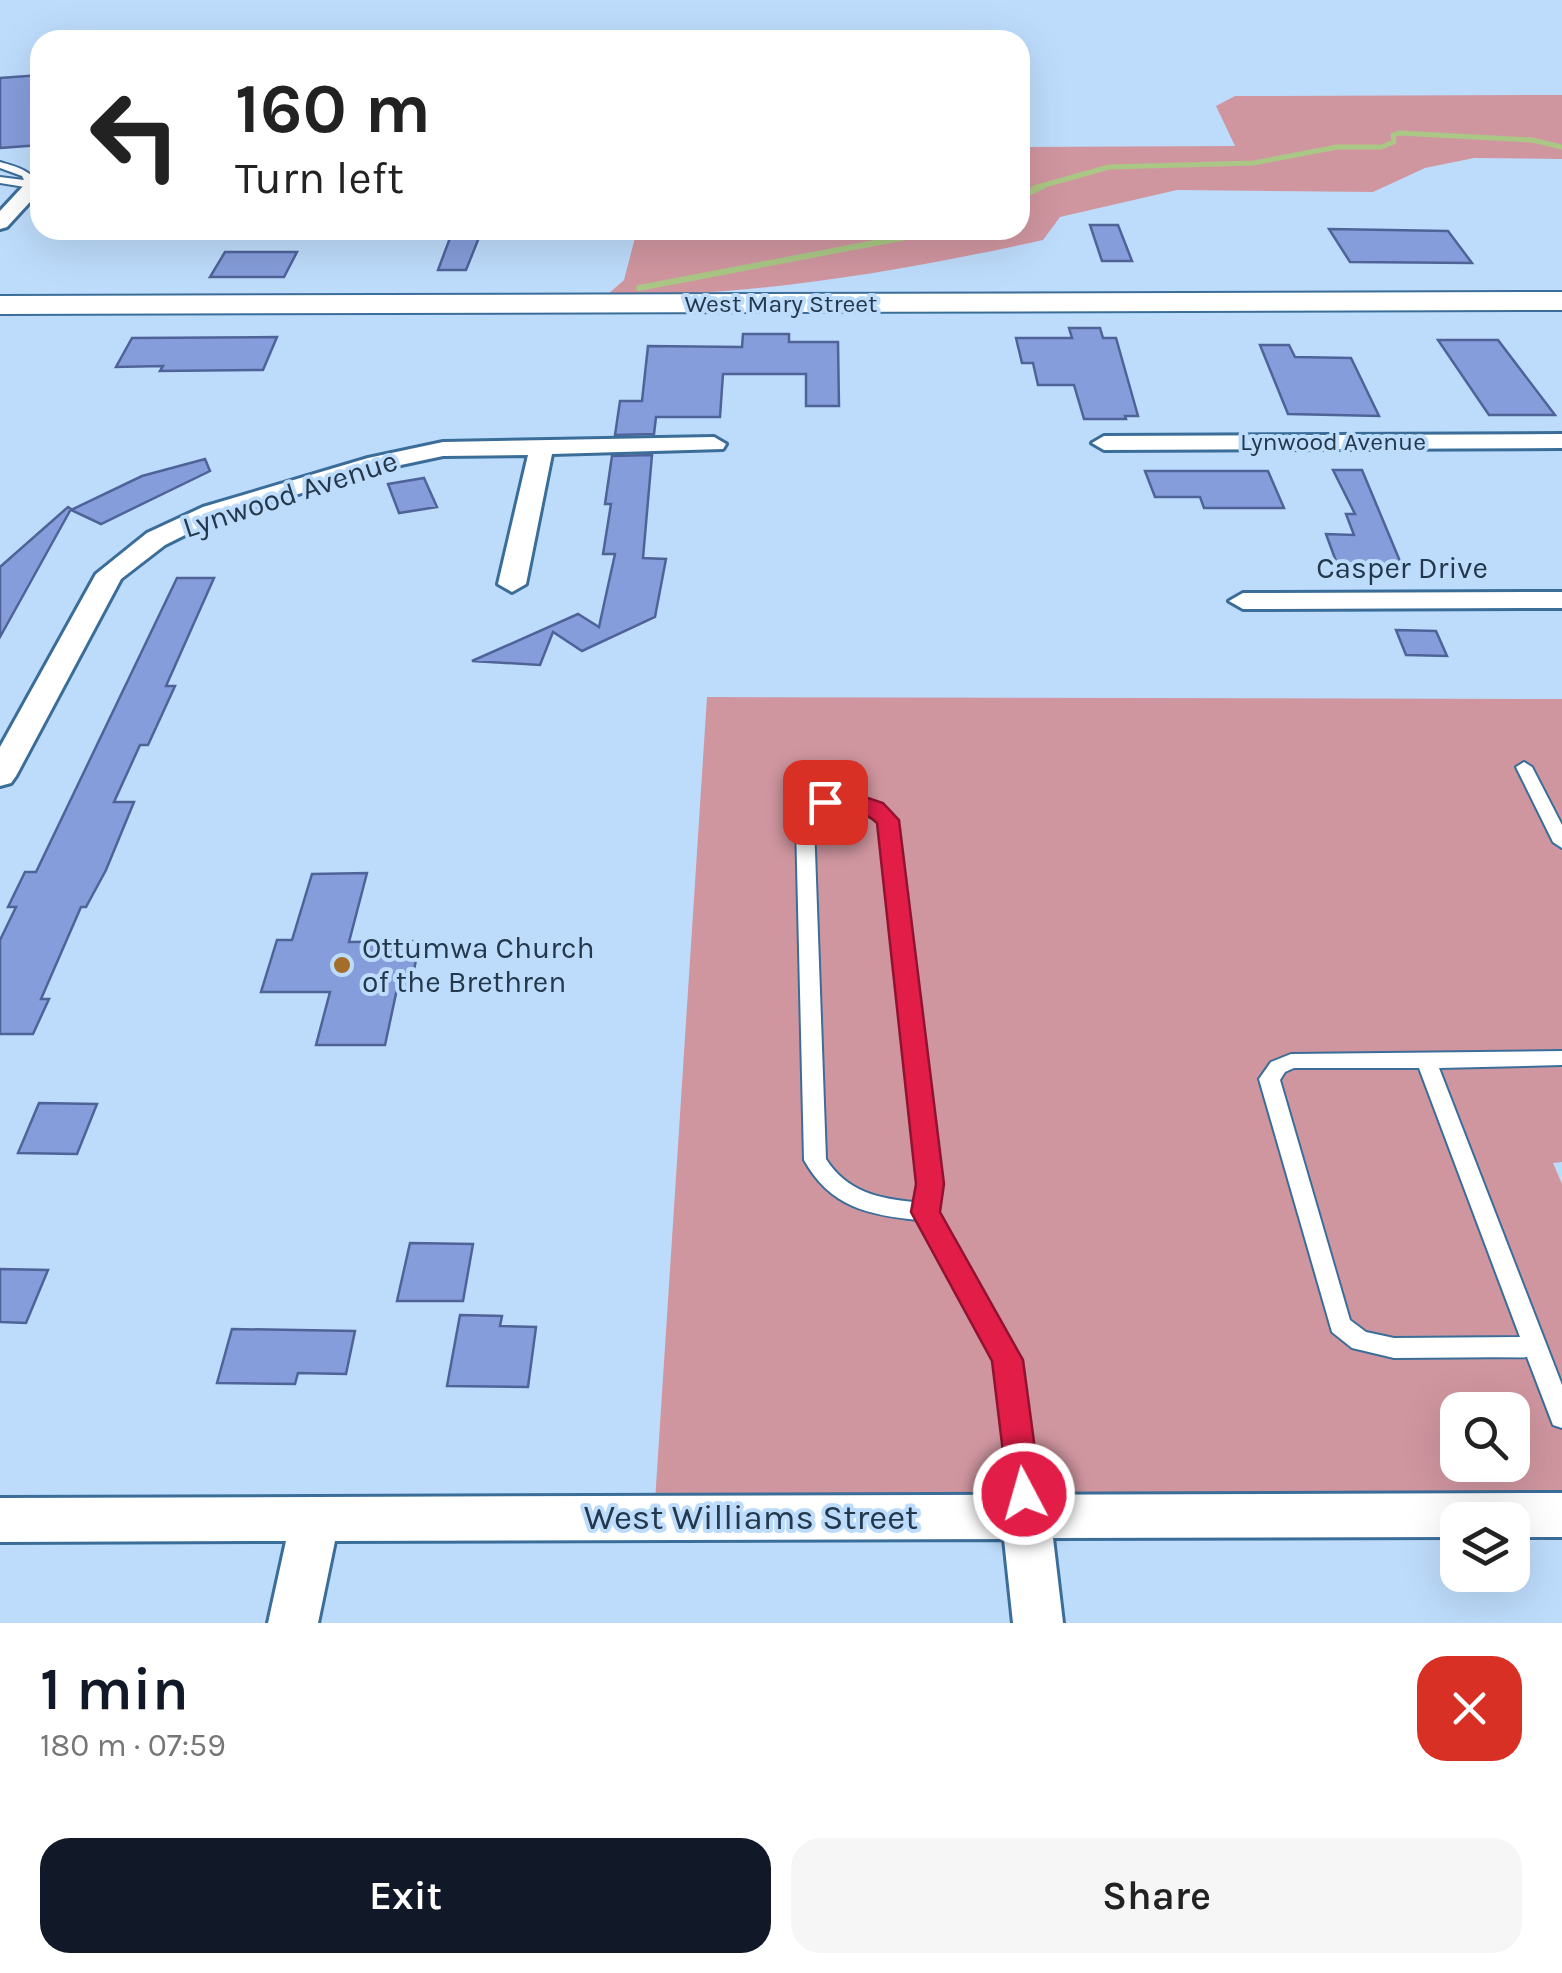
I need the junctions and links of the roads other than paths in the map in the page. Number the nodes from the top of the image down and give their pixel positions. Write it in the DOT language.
graph roads {
  1 [pos="0,164"];
  2 [pos="0,180"];
  3 [pos="30,181"];
  4 [pos="30,185"];
  5 [pos="30,189"];
  6 [pos="0,223"];
  7 [pos="1562,301"];
  8 [pos="0,305"];
  9 [pos="1562,441"];
  10 [pos="1104,442"];
  11 [pos="714,444"];
  12 [pos="542,445"];
  13 [pos="512,584"];
  14 [pos="1562,600"];
  15 [pos="1243,601"];
  16 [pos="1524,767"];
  17 [pos="0,776"];
  18 [pos="1562,842"];
  19 [pos="1562,1058"];
  20 [pos="1426,1061"];
  21 [pos="925,1212"];
  22 [pos="1533,1347"];
  23 [pos="1562,1418"];
  24 [pos="1562,1515"];
  25 [pos="1026,1516"];
  26 [pos="315,1519"];
  27 [pos="0,1520"];
  28 [pos="293,1623"];
  29 [pos="1038,1623"];
  1 -- 3 [label="lane"];
  2 -- 4 [label="lane"];
  5 -- 6 [label="street"];
  7 -- 8 [label="main road, West Mary Street"];
  9 -- 10 [label="street, Lynwood Avenue"];
  11 -- 12 [label="street, Lynwood Avenue"];
  12 -- 13 [label="street"];
  12 -- 17 [label="street, Lynwood Avenue"];
  14 -- 15 [label="street, Casper Drive"];
  16 -- 18 [label="lane"];
  19 -- 20 [label="lane"];
  20 -- 22 [label="lane"];
  20 -- 22 [label="lane"];
  21 -- 21 [label="lane"];
  21 -- 25 [label="lane"];
  22 -- 23 [label="lane"];
  24 -- 25 [label="street, West Williams Street"];
  25 -- 26 [label="street, West Williams Street"];
  25 -- 29 [label="street"];
  26 -- 27 [label="street, West Williams Street"];
  26 -- 28 [label="street"];
}
